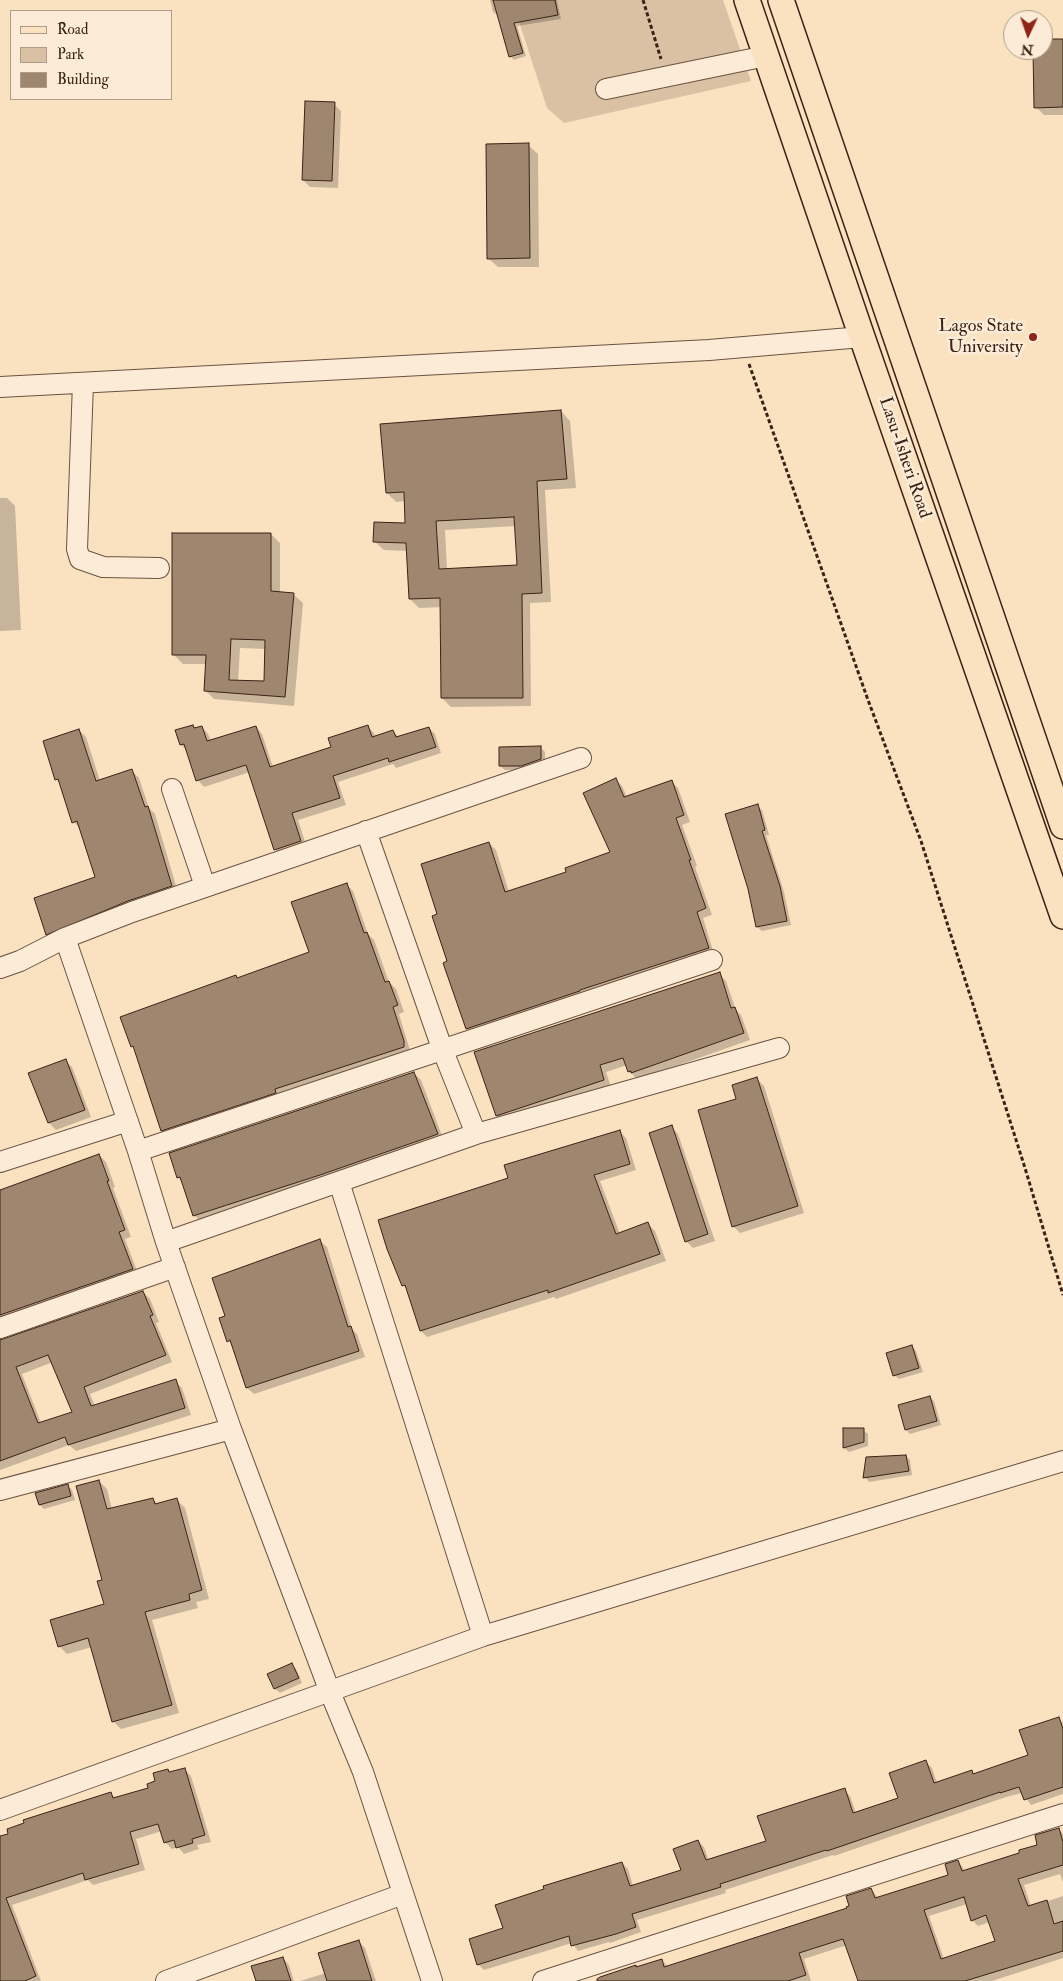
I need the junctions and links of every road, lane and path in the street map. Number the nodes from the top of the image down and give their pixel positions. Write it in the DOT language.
graph roads {
  1 [pos="643,0"];
  2 [pos="747,0"];
  3 [pos="781,0"];
  4 [pos="766,56"];
  5 [pos="666,76"];
  6 [pos="606,89"];
  7 [pos="862,337"];
  8 [pos="742,348"];
  9 [pos="83,383"];
  10 [pos="0,387"];
  11 [pos="159,568"];
  12 [pos="581,758"];
  13 [pos="172,789"];
  14 [pos="1063,826"];
  15 [pos="366,831"];
  16 [pos="205,886"];
  17 [pos="1063,916"];
  18 [pos="66,938"];
  19 [pos="712,960"];
  20 [pos="2,962"];
  21 [pos="779,1048"];
  22 [pos="443,1050"];
  23 [pos="128,1121"];
  24 [pos="476,1134"];
  25 [pos="138,1151"];
  26 [pos="0,1162"];
  27 [pos="339,1182"];
  28 [pos="166,1242"];
  29 [pos="175,1267"];
  30 [pos="1063,1295"];
  31 [pos="0,1328"];
  32 [pos="231,1429"];
  33 [pos="1063,1461"];
  34 [pos="0,1490"];
  35 [pos="483,1636"];
  36 [pos="330,1692"];
  37 [pos="0,1810"];
  38 [pos="1063,1814"];
  39 [pos="403,1894"];
  40 [pos="166,1981"];
  41 [pos="432,1981"];
  42 [pos="542,1981"];
  1 -- 5 [label="path"];
  2 -- 4 [label="main road, Lasu-Isheri Road"];
  3 -- 14 [label="main road, Lasu-Isheri Road"];
  4 -- 5 [label="street"];
  4 -- 7 [label="main road, Lasu-Isheri Road"];
  5 -- 6 [label="street"];
  7 -- 8 [label="street"];
  7 -- 17 [label="main road, Lasu-Isheri Road"];
  8 -- 9 [label="street"];
  8 -- 30 [label="path"];
  9 -- 10 [label="street"];
  9 -- 11 [label="street"];
  12 -- 15 [label="street"];
  13 -- 16 [label="street"];
  15 -- 16 [label="street"];
  15 -- 22 [label="street"];
  16 -- 18 [label="street"];
  18 -- 20 [label="street"];
  18 -- 23 [label="street"];
  19 -- 22 [label="street"];
  21 -- 24 [label="street"];
  22 -- 24 [label="street"];
  22 -- 25 [label="street"];
  23 -- 25 [label="street"];
  23 -- 26 [label="street"];
  24 -- 27 [label="street"];
  25 -- 28 [label="street"];
  27 -- 28 [label="street"];
  27 -- 35 [label="street"];
  28 -- 29 [label="street"];
  29 -- 31 [label="street"];
  29 -- 32 [label="street"];
  32 -- 34 [label="street"];
  32 -- 36 [label="street"];
  33 -- 35 [label="street"];
  35 -- 36 [label="street"];
  36 -- 37 [label="street"];
  36 -- 39 [label="street"];
  38 -- 42 [label="street"];
  39 -- 40 [label="street"];
  39 -- 41 [label="street"];
}
